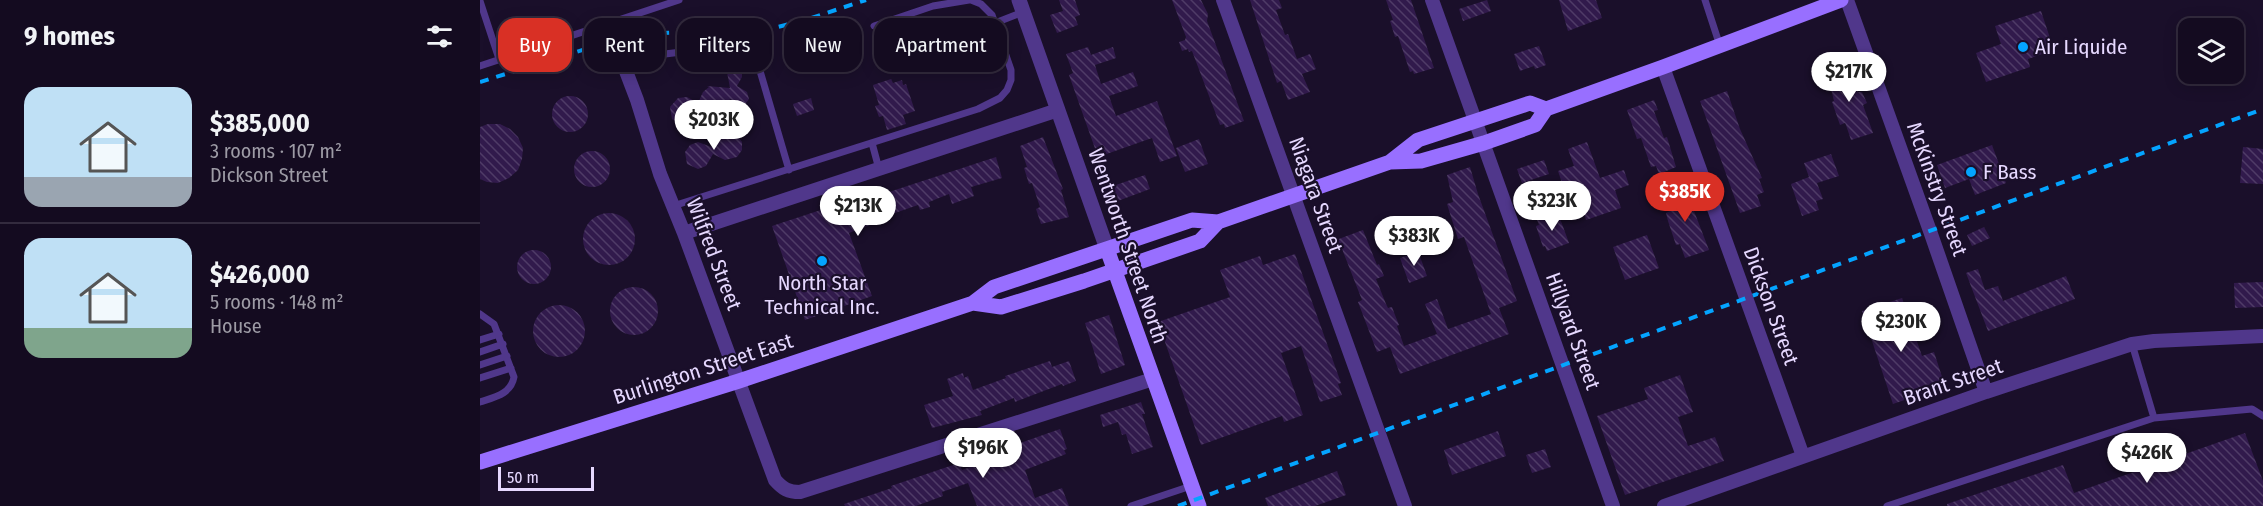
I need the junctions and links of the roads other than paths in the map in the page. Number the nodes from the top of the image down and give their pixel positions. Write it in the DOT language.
graph roads {
  1 [pos="679,0"];
  2 [pos="970,0"];
  3 [pos="1223,0"];
  4 [pos="1432,0"];
  5 [pos="1706,0"];
  6 [pos="1841,0"];
  7 [pos="1847,0"];
  8 [pos="480,1"];
  9 [pos="1021,6"];
  10 [pos="626,18"];
  11 [pos="898,18"];
  12 [pos="993,18"];
  13 [pos="1002,18"];
  14 [pos="1720,46"];
  15 [pos="498,53"];
  16 [pos="665,54"];
  17 [pos="1007,59"];
  18 [pos="498,60"];
  19 [pos="480,66"];
  20 [pos="1663,67"];
  21 [pos="627,72"];
  22 [pos="1545,109"];
  23 [pos="1058,110"];
  24 [pos="1476,121"];
  25 [pos="872,143"];
  26 [pos="1484,143"];
  27 [pos="1390,162"];
  28 [pos="879,169"];
  29 [pos="789,170"];
  30 [pos="1294,196"];
  31 [pos="673,206"];
  32 [pos="1218,222"];
  33 [pos="684,233"];
  34 [pos="1107,249"];
  35 [pos="1114,270"];
  36 [pos="973,303"];
  37 [pos="480,314"];
  38 [pos="499,334"];
  39 [pos="2263,336"];
  40 [pos="480,340"];
  41 [pos="503,344"];
  42 [pos="2132,344"];
  43 [pos="480,352"];
  44 [pos="507,356"];
  45 [pos="480,365"];
  46 [pos="511,368"];
  47 [pos="480,378"];
  48 [pos="1153,379"];
  49 [pos="739,381"];
  50 [pos="1986,392"];
  51 [pos="480,402"];
  52 [pos="2263,416"];
  53 [pos="2154,418"];
  54 [pos="1803,456"];
  55 [pos="480,462"];
  56 [pos="1191,486"];
  57 [pos="1131,506"];
  58 [pos="1199,506"];
  59 [pos="1405,506"];
  60 [pos="1613,506"];
  61 [pos="1664,506"];
  62 [pos="1887,506"];
  1 -- 10 [label="lane"];
  2 -- 11 [label="lane"];
  2 -- 12 [label="lane"];
  3 -- 30 [label="street, Niagara Street"];
  4 -- 24 [label="street, Hillyard Street"];
  5 -- 14 [label="lane"];
  6 -- 14 [label="main road, Burlington Street East"];
  7 -- 50 [label="street, McKinstry Street"];
  8 -- 15 [label="lane"];
  9 -- 13 [label="lane"];
  9 -- 23 [label="street, Wentworth Street North"];
  14 -- 20 [label="main road, Burlington Street East"];
  16 -- 29 [label="lane"];
  17 -- 25 [label="lane"];
  18 -- 19 [label="lane"];
  20 -- 22 [label="main road, Burlington Street East"];
  20 -- 54 [label="street, Dickson Street"];
  21 -- 31 [label="street, Wilfred Street"];
  22 -- 24 [label="main road, Burlington Street East"];
  22 -- 26 [label="main road, Burlington Street East"];
  23 -- 28 [label="street"];
  23 -- 34 [label="street, Wentworth Street North"];
  24 -- 26 [label="street, Hillyard Street"];
  24 -- 27 [label="main road, Burlington Street East"];
  25 -- 28 [label="lane"];
  25 -- 29 [label="lane"];
  26 -- 27 [label="main road, Burlington Street East"];
  26 -- 60 [label="street, Hillyard Street"];
  27 -- 30 [label="main road, Burlington Street East"];
  28 -- 33 [label="street"];
  29 -- 31 [label="lane"];
  30 -- 32 [label="main road, Burlington Street East"];
  30 -- 59 [label="street, Niagara Street"];
  31 -- 33 [label="street, Wilfred Street"];
  32 -- 34 [label="main road, Burlington Street East"];
  32 -- 35 [label="main road, Burlington Street East"];
  33 -- 49 [label="street, Wilfred Street"];
  34 -- 35 [label="main road, Wentworth Street North"];
  34 -- 36 [label="main road, Burlington Street East"];
  35 -- 36 [label="main road, Burlington Street East"];
  35 -- 48 [label="main road, Wentworth Street North"];
  36 -- 49 [label="main road, Burlington Street East"];
  37 -- 38 [label="lane"];
  38 -- 40 [label="lane"];
  38 -- 41 [label="lane"];
  39 -- 42 [label="street, Brant Street"];
  41 -- 43 [label="lane"];
  41 -- 44 [label="lane"];
  42 -- 50 [label="street, Brant Street"];
  42 -- 53 [label="lane"];
  44 -- 45 [label="lane"];
  44 -- 46 [label="lane"];
  46 -- 47 [label="lane"];
  46 -- 51 [label="lane"];
  48 -- 49 [label="street, Wilfred Street"];
  48 -- 56 [label="main road, Wentworth Street North"];
  49 -- 55 [label="main road, Burlington Street East"];
  50 -- 54 [label="street, Brant Street"];
  52 -- 53 [label="lane"];
  53 -- 62 [label="lane"];
  54 -- 61 [label="street, Brant Street"];
  56 -- 57 [label="lane"];
  56 -- 58 [label="main road, Wentworth Street North"];
}
